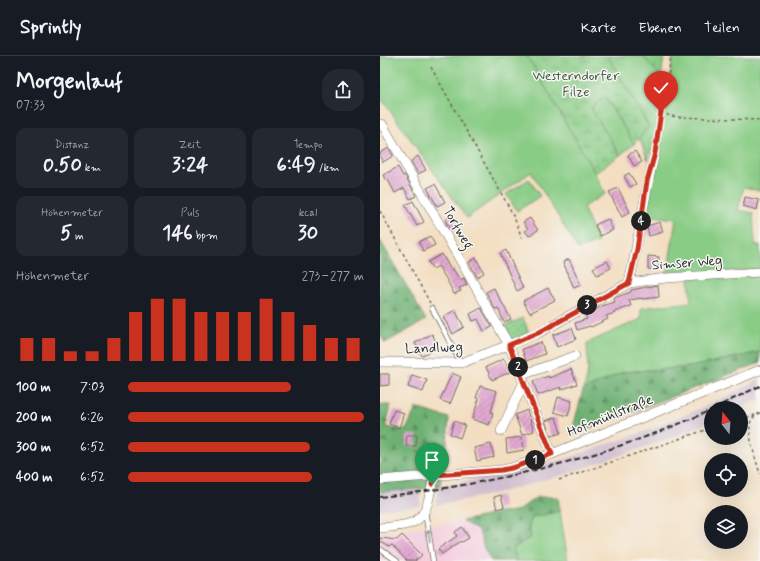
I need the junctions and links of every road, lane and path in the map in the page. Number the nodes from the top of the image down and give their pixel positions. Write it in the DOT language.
graph roads {
  1 [pos="671,56"];
  2 [pos="431,67"];
  3 [pos="661,112"];
  4 [pos="760,120"];
  5 [pos="382,124"];
  6 [pos="655,153"];
  7 [pos="380,211"];
  8 [pos="521,238"];
  9 [pos="760,272"];
  10 [pos="629,283"];
  11 [pos="432,308"];
  12 [pos="509,345"];
  13 [pos="575,356"];
  14 [pos="380,362"];
  15 [pos="461,363"];
  16 [pos="760,370"];
  17 [pos="523,379"];
  18 [pos="760,413"];
  19 [pos="755,415"];
  20 [pos="748,417"];
  21 [pos="704,430"];
  22 [pos="501,431"];
  23 [pos="552,454"];
  24 [pos="760,474"];
  25 [pos="435,475"];
  26 [pos="380,480"];
  27 [pos="559,480"];
  28 [pos="425,511"];
  29 [pos="380,528"];
  30 [pos="380,549"];
  31 [pos="397,561"];
  32 [pos="433,561"];
  1 -- 3 [label="path"];
  2 -- 8 [label="path"];
  3 -- 4 [label="path"];
  3 -- 6 [label="path"];
  5 -- 12 [label="street, Torfweg"];
  6 -- 10 [label="street"];
  7 -- 11 [label="path"];
  9 -- 10 [label="street, Simser Weg"];
  10 -- 12 [label="street, Simser Weg"];
  11 -- 15 [label="lane"];
  12 -- 15 [label="street, Landlweg"];
  12 -- 17 [label="street"];
  13 -- 17 [label="street"];
  14 -- 15 [label="street, Landlweg"];
  16 -- 23 [label="street, Hofmühlstraße"];
  17 -- 22 [label="street"];
  17 -- 23 [label="street"];
  18 -- 19 [label="path"];
  19 -- 20 [label="path"];
  19 -- 24 [label="path"];
  21 -- 27 [label="path"];
  23 -- 25 [label="street, Hofmühlstraße"];
  25 -- 26 [label="street, Hofmühlstraße"];
  25 -- 28 [label="street"];
  28 -- 29 [label="street"];
  32 -- 28 [label="lane, one-way"];
  30 -- 31 [label="lane"];
}
